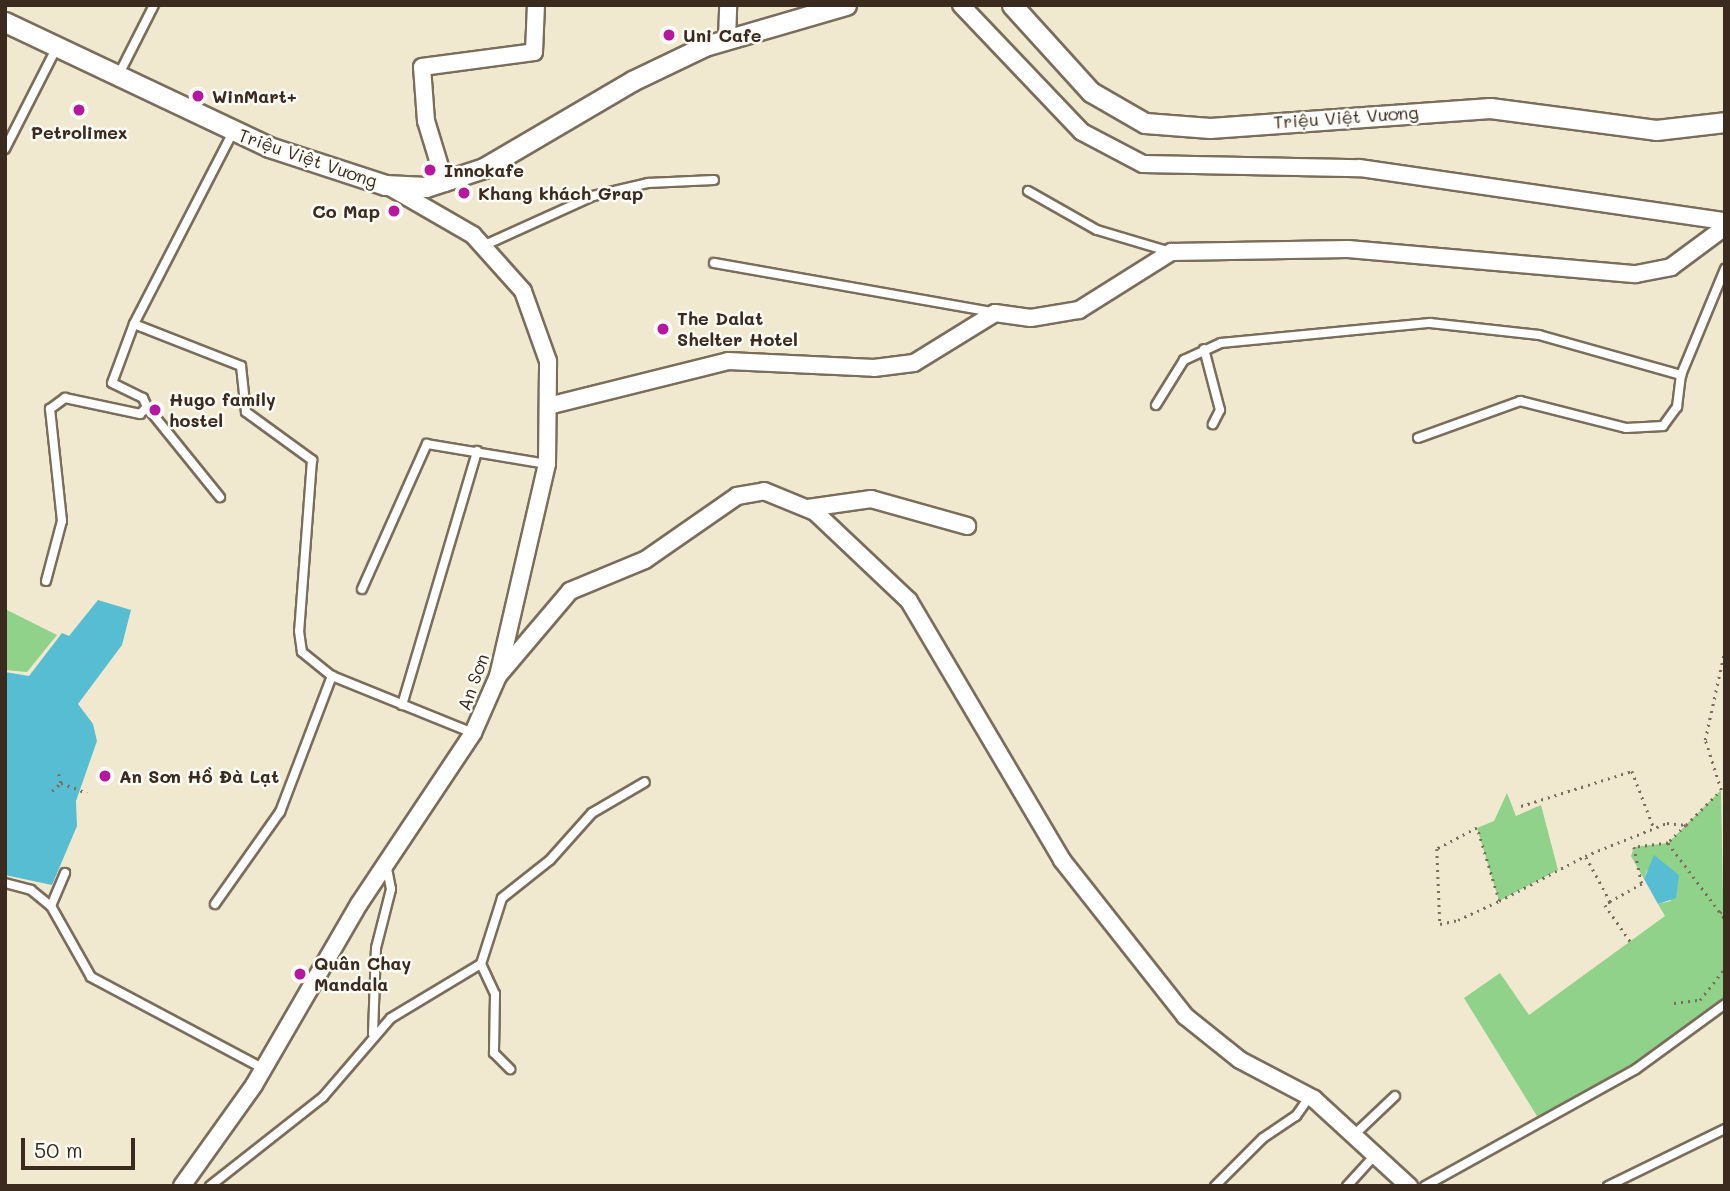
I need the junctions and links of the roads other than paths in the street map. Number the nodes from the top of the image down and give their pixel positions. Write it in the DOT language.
graph roads {
  1 [pos="155,5"];
  2 [pos="536,5"];
  3 [pos="728,5"];
  4 [pos="846,5"];
  5 [pos="961,5"];
  6 [pos="1020,6"];
  7 [pos="6,24"];
  8 [pos="727,40"];
  9 [pos="57,47"];
  10 [pos="118,76"];
  11 [pos="1725,122"];
  12 [pos="233,132"];
  13 [pos="5,149"];
  14 [pos="713,180"];
  15 [pos="445,183"];
  16 [pos="385,185"];
  17 [pos="1028,191"];
  18 [pos="1725,221"];
  19 [pos="1725,227"];
  20 [pos="485,245"];
  21 [pos="1171,251"];
  22 [pos="713,263"];
  23 [pos="1725,268"];
  24 [pos="995,313"];
  25 [pos="134,324"];
  26 [pos="1204,349"];
  27 [pos="1681,374"];
  28 [pos="552,405"];
  29 [pos="1156,405"];
  30 [pos="147,407"];
  31 [pos="1213,424"];
  32 [pos="1418,438"];
  33 [pos="477,451"];
  34 [pos="547,464"];
  35 [pos="219,497"];
  36 [pos="808,508"];
  37 [pos="967,526"];
  38 [pos="46,581"];
  39 [pos="362,589"];
  40 [pos="332,676"];
  41 [pos="498,676"];
  42 [pos="402,705"];
  43 [pos="473,733"];
  44 [pos="645,782"];
  45 [pos="385,862"];
  46 [pos="65,873"];
  47 [pos="5,883"];
  48 [pos="215,904"];
  49 [pos="51,905"];
  50 [pos="481,964"];
  51 [pos="1725,1004"];
  52 [pos="373,1034"];
  53 [pos="264,1069"];
  54 [pos="510,1069"];
  55 [pos="1310,1096"];
  56 [pos="1395,1096"];
  57 [pos="1725,1129"];
  58 [pos="1355,1134"];
  59 [pos="1376,1154"];
  60 [pos="182,1186"];
  61 [pos="210,1186"];
  62 [pos="1216,1186"];
  63 [pos="1347,1186"];
  64 [pos="1409,1186"];
  65 [pos="1425,1186"];
  66 [pos="1608,1186"];
  1 -- 10 [label="lane"];
  2 -- 15 [label="street"];
  3 -- 8 [label="street"];
  4 -- 8 [label="street, Triệu Việt Vương"];
  5 -- 18 [label="street"];
  6 -- 11 [label="street, Triệu Việt Vương"];
  7 -- 9 [label="street, Triệu Việt Vương"];
  8 -- 15 [label="street, Triệu Việt Vương"];
  9 -- 10 [label="street, Triệu Việt Vương"];
  9 -- 13 [label="lane"];
  10 -- 12 [label="street, Triệu Việt Vương"];
  12 -- 16 [label="street, Triệu Việt Vương"];
  12 -- 25 [label="lane"];
  14 -- 20 [label="lane"];
  15 -- 16 [label="street, Triệu Việt Vương"];
  16 -- 20 [label="street, An Sơn"];
  17 -- 21 [label="lane"];
  19 -- 21 [label="street"];
  20 -- 28 [label="street, An Sơn"];
  21 -- 24 [label="street"];
  22 -- 24 [label="lane"];
  23 -- 27 [label="lane"];
  24 -- 28 [label="street"];
  25 -- 30 [label="lane"];
  25 -- 40 [label="lane"];
  26 -- 27 [label="lane"];
  26 -- 29 [label="lane"];
  26 -- 31 [label="lane"];
  27 -- 32 [label="lane"];
  28 -- 34 [label="street, An Sơn"];
  30 -- 35 [label="lane"];
  30 -- 38 [label="lane"];
  33 -- 34 [label="lane"];
  33 -- 39 [label="lane"];
  33 -- 42 [label="lane"];
  34 -- 41 [label="street, An Sơn"];
  36 -- 37 [label="street"];
  36 -- 41 [label="street"];
  36 -- 55 [label="street"];
  40 -- 42 [label="lane"];
  40 -- 48 [label="lane"];
  41 -- 43 [label="street, An Sơn"];
  42 -- 43 [label="lane"];
  43 -- 45 [label="street, An Sơn"];
  44 -- 50 [label="lane"];
  45 -- 52 [label="lane"];
  45 -- 53 [label="street, An Sơn"];
  46 -- 49 [label="lane"];
  47 -- 49 [label="lane"];
  49 -- 53 [label="lane"];
  50 -- 52 [label="lane"];
  50 -- 54 [label="lane"];
  51 -- 65 [label="lane"];
  52 -- 61 [label="lane"];
  53 -- 60 [label="street, An Sơn"];
  55 -- 58 [label="street"];
  55 -- 62 [label="lane"];
  56 -- 58 [label="lane"];
  57 -- 66 [label="lane"];
  58 -- 59 [label="street"];
  59 -- 63 [label="lane"];
  59 -- 64 [label="street"];
}
